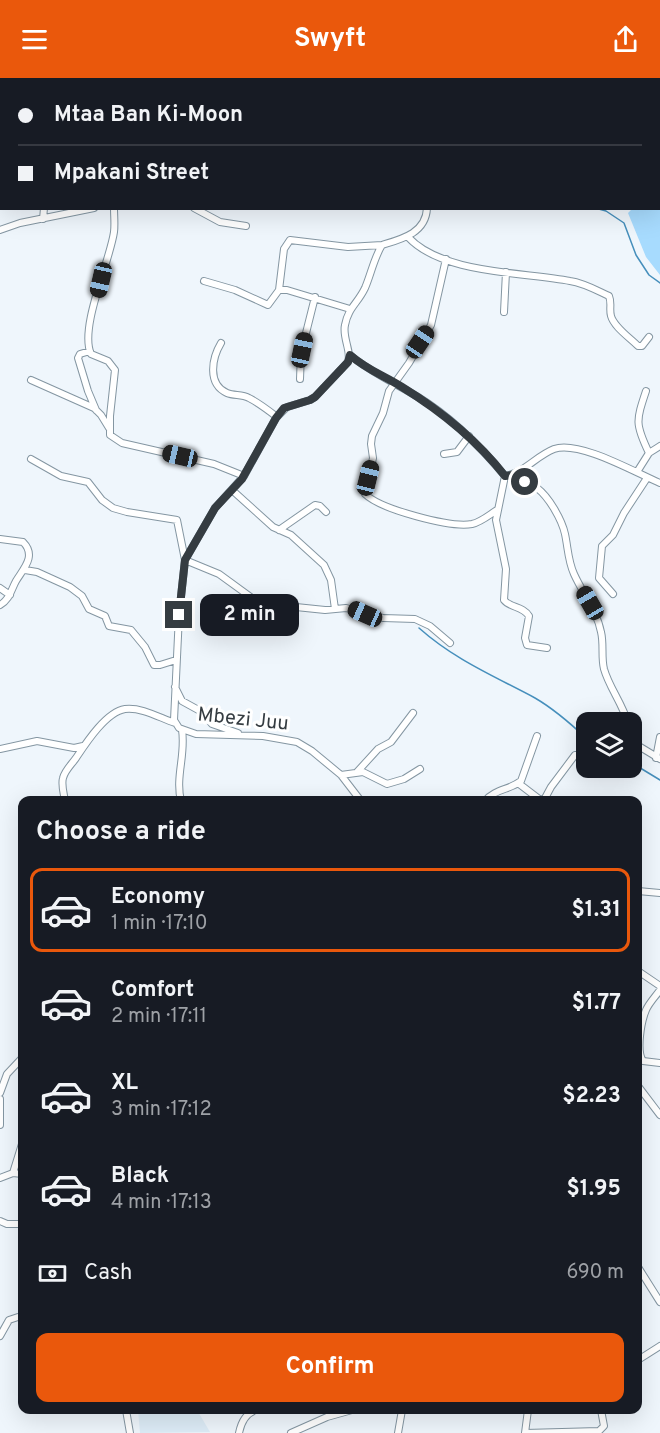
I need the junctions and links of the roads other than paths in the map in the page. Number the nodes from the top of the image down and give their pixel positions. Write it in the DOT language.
graph roads {
  1 [pos="44,210"];
  2 [pos="85,210"];
  3 [pos="114,210"];
  4 [pos="198,210"];
  5 [pos="426,210"];
  6 [pos="43,219"];
  7 [pos="246,226"];
  8 [pos="0,230"];
  9 [pos="408,237"];
  10 [pos="382,244"];
  11 [pos="446,259"];
  12 [pos="506,272"];
  13 [pos="204,281"];
  14 [pos="279,290"];
  15 [pos="315,297"];
  16 [pos="350,309"];
  17 [pos="504,312"];
  18 [pos="649,337"];
  19 [pos="221,343"];
  20 [pos="90,351"];
  21 [pos="350,355"];
  22 [pos="300,379"];
  23 [pos="32,380"];
  24 [pos="394,382"];
  25 [pos="646,391"];
  26 [pos="98,414"];
  27 [pos="277,417"];
  28 [pos="109,428"];
  29 [pos="469,436"];
  30 [pos="660,446"];
  31 [pos="649,453"];
  32 [pos="444,454"];
  33 [pos="31,459"];
  34 [pos="637,472"];
  35 [pos="508,475"];
  36 [pos="244,476"];
  37 [pos="647,478"];
  38 [pos="660,483"];
  39 [pos="232,490"];
  40 [pos="497,510"];
  41 [pos="326,512"];
  42 [pos="279,530"];
  43 [pos="0,532"];
  44 [pos="3,539"];
  45 [pos="185,560"];
  46 [pos="25,570"];
  47 [pos="0,588"];
  48 [pos="614,594"];
  49 [pos="10,595"];
  50 [pos="0,605"];
  51 [pos="335,609"];
  52 [pos="450,643"];
  53 [pos="547,648"];
  54 [pos="176,660"];
  55 [pos="174,684"];
  56 [pos="624,712"];
  57 [pos="413,713"];
  58 [pos="175,723"];
  59 [pos="183,729"];
  60 [pos="245,736"];
  61 [pos="537,736"];
  62 [pos="660,737"];
  63 [pos="83,746"];
  64 [pos="642,747"];
  65 [pos="0,750"];
  66 [pos="576,755"];
  67 [pos="658,758"];
  68 [pos="420,769"];
  69 [pos="357,772"];
  70 [pos="341,775"];
  71 [pos="518,783"];
  72 [pos="65,796"];
  73 [pos="180,796"];
  74 [pos="358,796"];
  75 [pos="489,796"];
  76 [pos="535,796"];
  77 [pos="546,796"];
  78 [pos="642,891"];
  79 [pos="660,893"];
  80 [pos="642,974"];
  81 [pos="660,988"];
  82 [pos="642,1030"];
  83 [pos="642,1059"];
  84 [pos="18,1062"];
  85 [pos="660,1063"];
  86 [pos="642,1091"];
  87 [pos="0,1093"];
  88 [pos="0,1100"];
  89 [pos="660,1115"];
  90 [pos="0,1125"];
  91 [pos="18,1157"];
  92 [pos="13,1173"];
  93 [pos="18,1174"];
  94 [pos="0,1178"];
  95 [pos="0,1221"];
  96 [pos="18,1224"];
  97 [pos="642,1273"];
  98 [pos="660,1302"];
  99 [pos="18,1317"];
  100 [pos="0,1336"];
  101 [pos="660,1346"];
  102 [pos="642,1357"];
  103 [pos="127,1414"];
  104 [pos="251,1414"];
  105 [pos="340,1414"];
  106 [pos="401,1414"];
  107 [pos="527,1414"];
  108 [pos="602,1414"];
  109 [pos="130,1433"];
  110 [pos="239,1433"];
  111 [pos="291,1433"];
  112 [pos="398,1433"];
  113 [pos="525,1433"];
  1 -- 6 [label="street"];
  2 -- 6 [label="street"];
  3 -- 20 [label="street"];
  4 -- 7 [label="street"];
  5 -- 9 [label="street"];
  6 -- 8 [label="street"];
  9 -- 10 [label="street"];
  9 -- 11 [label="street"];
  10 -- 14 [label="street"];
  10 -- 16 [label="street"];
  11 -- 12 [label="street"];
  11 -- 24 [label="street"];
  12 -- 17 [label="street"];
  12 -- 18 [label="street"];
  13 -- 14 [label="street"];
  14 -- 15 [label="street"];
  15 -- 16 [label="street"];
  15 -- 22 [label="street"];
  16 -- 21 [label="street"];
  19 -- 27 [label="street"];
  20 -- 26 [label="street"];
  20 -- 28 [label="street"];
  21 -- 24 [label="street"];
  21 -- 27 [label="street"];
  23 -- 26 [label="street"];
  24 -- 29 [label="street"];
  24 -- 40 [label="street"];
  25 -- 31 [label="street"];
  26 -- 28 [label="street"];
  27 -- 36 [label="street"];
  28 -- 36 [label="street"];
  29 -- 32 [label="street"];
  29 -- 35 [label="street"];
  30 -- 31 [label="street"];
  31 -- 34 [label="street"];
  33 -- 45 [label="street"];
  34 -- 35 [label="street"];
  34 -- 37 [label="street"];
  35 -- 40 [label="street"];
  35 -- 56 [label="street"];
  36 -- 39 [label="street"];
  37 -- 38 [label="street"];
  37 -- 48 [label="street"];
  39 -- 42 [label="street"];
  39 -- 45 [label="street"];
  40 -- 53 [label="street"];
  41 -- 42 [label="street"];
  42 -- 51 [label="street"];
  43 -- 44 [label="street"];
  44 -- 46 [label="street"];
  45 -- 51 [label="street"];
  45 -- 54 [label="street"];
  46 -- 49 [label="street"];
  46 -- 54 [label="street"];
  47 -- 49 [label="street"];
  49 -- 50 [label="street"];
  51 -- 52 [label="street"];
  54 -- 55 [label="street"];
  55 -- 58 [label="street"];
  55 -- 60 [label="street"];
  57 -- 69 [label="street"];
  58 -- 59 [label="street"];
  58 -- 63 [label="street"];
  59 -- 60 [label="street, Mbezi Juu"];
  59 -- 73 [label="street"];
  60 -- 70 [label="street, Mbezi Juu"];
  61 -- 71 [label="street"];
  62 -- 67 [label="street"];
  63 -- 65 [label="street"];
  63 -- 72 [label="street"];
  64 -- 67 [label="street"];
  66 -- 77 [label="street"];
  68 -- 69 [label="street"];
  69 -- 70 [label="street"];
  70 -- 74 [label="street, Mbezi Juu"];
  71 -- 75 [label="street"];
  71 -- 76 [label="street"];
  78 -- 79 [label="street"];
  80 -- 81 [label="street"];
  81 -- 82 [label="street"];
  83 -- 85 [label="street"];
  84 -- 87 [label="street"];
  86 -- 89 [label="street"];
  88 -- 90 [label="street"];
  91 -- 92 [label="street"];
  92 -- 93 [label="street"];
  92 -- 94 [label="street"];
  95 -- 96 [label="street"];
  97 -- 98 [label="street"];
  99 -- 100 [label="street"];
  101 -- 102 [label="street"];
  103 -- 109 [label="street"];
  104 -- 110 [label="street"];
  105 -- 111 [label="street"];
  106 -- 112 [label="street"];
  107 -- 113 [label="street"];
  108 -- 113 [label="street"];
}
